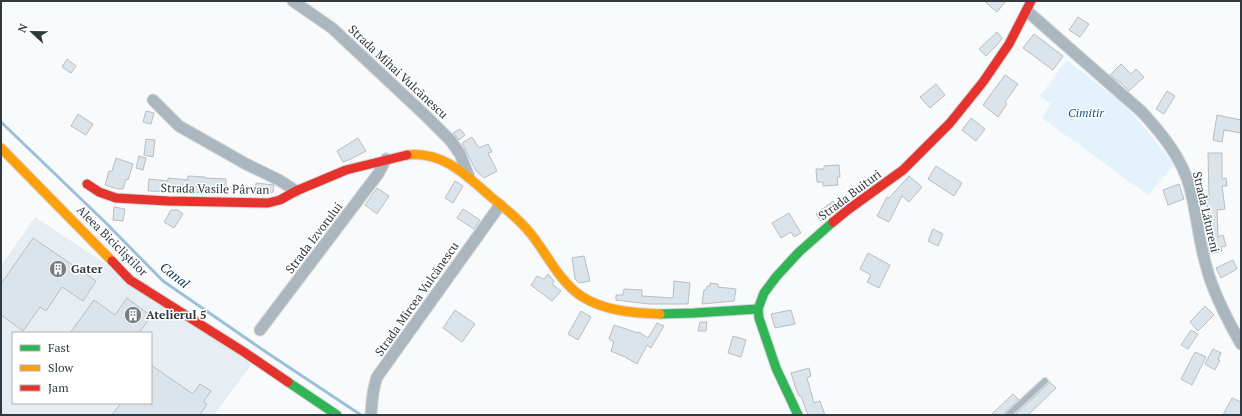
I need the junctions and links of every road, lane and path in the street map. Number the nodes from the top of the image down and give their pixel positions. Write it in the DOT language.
graph roads {
  1 [pos="293,1"];
  2 [pos="1029,6"];
  3 [pos="153,100"];
  4 [pos="1,148"];
  5 [pos="386,159"];
  6 [pos="469,177"];
  7 [pos="87,184"];
  8 [pos="296,191"];
  9 [pos="500,205"];
  10 [pos="758,309"];
  11 [pos="260,330"];
  12 [pos="1241,344"];
  13 [pos="1045,381"];
  14 [pos="337,415"];
  15 [pos="371,415"];
  16 [pos="798,415"];
  17 [pos="1008,415"];
  1 -- 6 [label="street, Strada Mihai Vulcănescu"];
  2 -- 10 [label="street, Strada Buituri"];
  2 -- 12 [label="street, Strada Lătureni"];
  3 -- 8 [label="street"];
  4 -- 14 [label="street, Aleea Bicicliștilor"];
  5 -- 6 [label="street"];
  5 -- 8 [label="street, Strada Vasile Pârvan"];
  5 -- 11 [label="street, Strada Izvorului"];
  6 -- 9 [label="street"];
  7 -- 8 [label="street, Strada Vasile Pârvan"];
  9 -- 10 [label="street"];
  9 -- 15 [label="street, Strada Mircea Vulcănescu"];
  10 -- 16 [label="street"];
  13 -- 17 [label="lane"];
}
